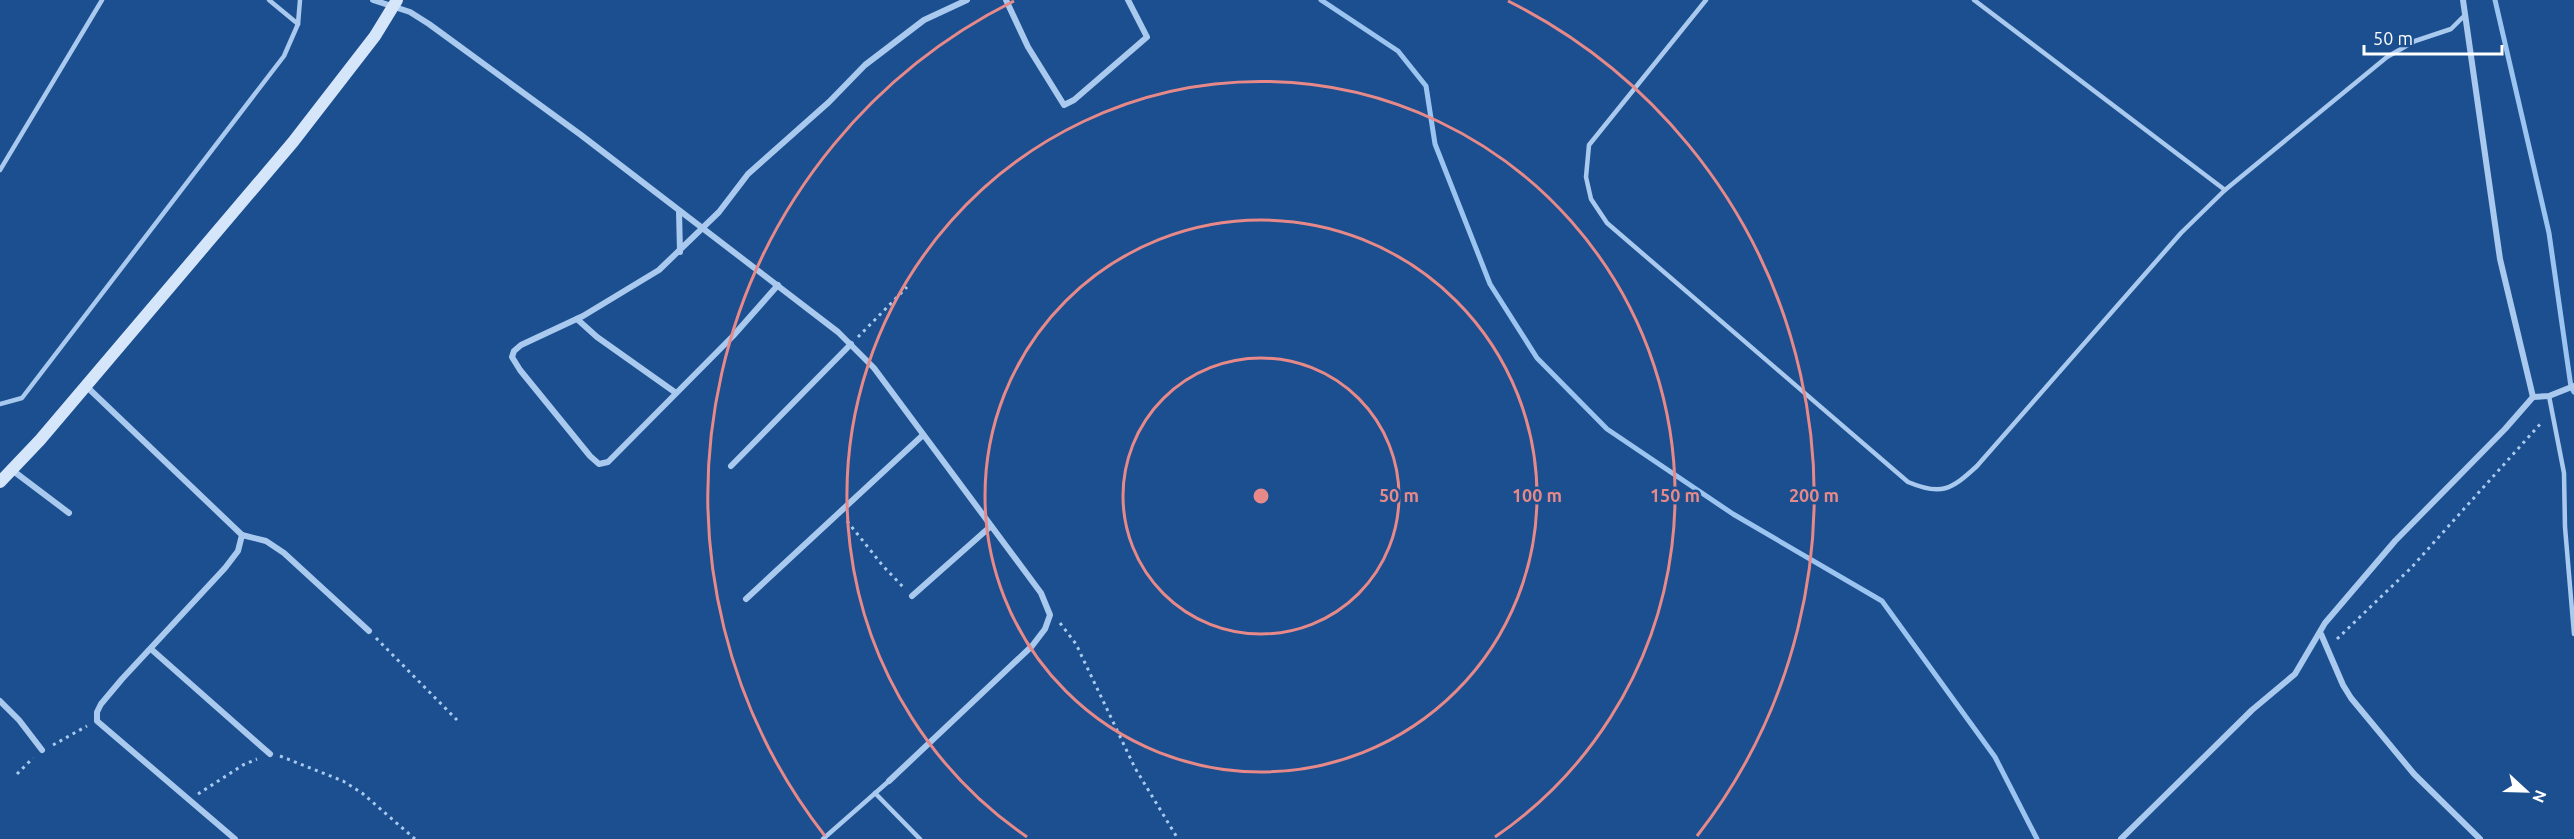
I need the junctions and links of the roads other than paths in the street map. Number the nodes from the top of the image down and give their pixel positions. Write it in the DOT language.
graph roads {
  1 [pos="102,0"];
  2 [pos="269,0"];
  3 [pos="300,0"];
  4 [pos="373,0"];
  5 [pos="967,0"];
  6 [pos="1006,0"];
  7 [pos="1128,0"];
  8 [pos="1706,0"];
  9 [pos="1974,0"];
  10 [pos="2463,0"];
  11 [pos="395,4"];
  12 [pos="2466,15"];
  13 [pos="298,24"];
  14 [pos="0,170"];
  15 [pos="2224,190"];
  16 [pos="679,211"];
  17 [pos="702,229"];
  18 [pos="680,252"];
  19 [pos="778,285"];
  20 [pos="577,319"];
  21 [pos="851,344"];
  22 [pos="86,386"];
  23 [pos="2574,386"];
  24 [pos="676,393"];
  25 [pos="2549,396"];
  26 [pos="2533,397"];
  27 [pos="0,404"];
  28 [pos="923,435"];
  29 [pos="731,466"];
  30 [pos="12,470"];
  31 [pos="0,482"];
  32 [pos="69,513"];
  33 [pos="992,526"];
  34 [pos="242,535"];
  35 [pos="912,596"];
  36 [pos="746,599"];
  37 [pos="369,632"];
  38 [pos="2321,634"];
  39 [pos="2574,634"];
  40 [pos="151,649"];
  41 [pos="0,702"];
  42 [pos="42,750"];
  43 [pos="270,753"];
  44 [pos="889,781"];
  45 [pos="875,793"];
  46 [pos="234,839"];
  47 [pos="823,839"];
  48 [pos="920,839"];
  49 [pos="2121,839"];
  50 [pos="2480,839"];
  1 -- 14 [label="lane"];
  2 -- 13 [label="lane"];
  3 -- 13 [label="lane"];
  4 -- 11 [label="street"];
  5 -- 17 [label="street"];
  6 -- 7 [label="street"];
  8 -- 15 [label="lane"];
  9 -- 15 [label="lane"];
  10 -- 12 [label="street"];
  11 -- 16 [label="street"];
  11 -- 22 [label="street"];
  12 -- 15 [label="lane"];
  12 -- 26 [label="street"];
  13 -- 27 [label="lane"];
  16 -- 17 [label="street"];
  16 -- 18 [label="street"];
  17 -- 18 [label="street"];
  17 -- 19 [label="street"];
  18 -- 20 [label="street"];
  19 -- 21 [label="street"];
  19 -- 24 [label="street"];
  20 -- 24 [label="street"];
  20 -- 24 [label="street"];
  21 -- 28 [label="street"];
  21 -- 29 [label="street"];
  22 -- 30 [label="street"];
  22 -- 34 [label="street"];
  23 -- 25 [label="street"];
  25 -- 26 [label="street"];
  25 -- 39 [label="lane"];
  26 -- 38 [label="street"];
  28 -- 33 [label="street"];
  28 -- 36 [label="street"];
  30 -- 31 [label="street"];
  30 -- 32 [label="street"];
  33 -- 35 [label="street"];
  33 -- 44 [label="street"];
  34 -- 37 [label="street"];
  34 -- 40 [label="street"];
  38 -- 49 [label="street"];
  38 -- 50 [label="street"];
  40 -- 43 [label="street"];
  40 -- 46 [label="street"];
  41 -- 42 [label="street"];
  44 -- 45 [label="lane"];
  45 -- 47 [label="lane"];
  45 -- 48 [label="lane"];
}
